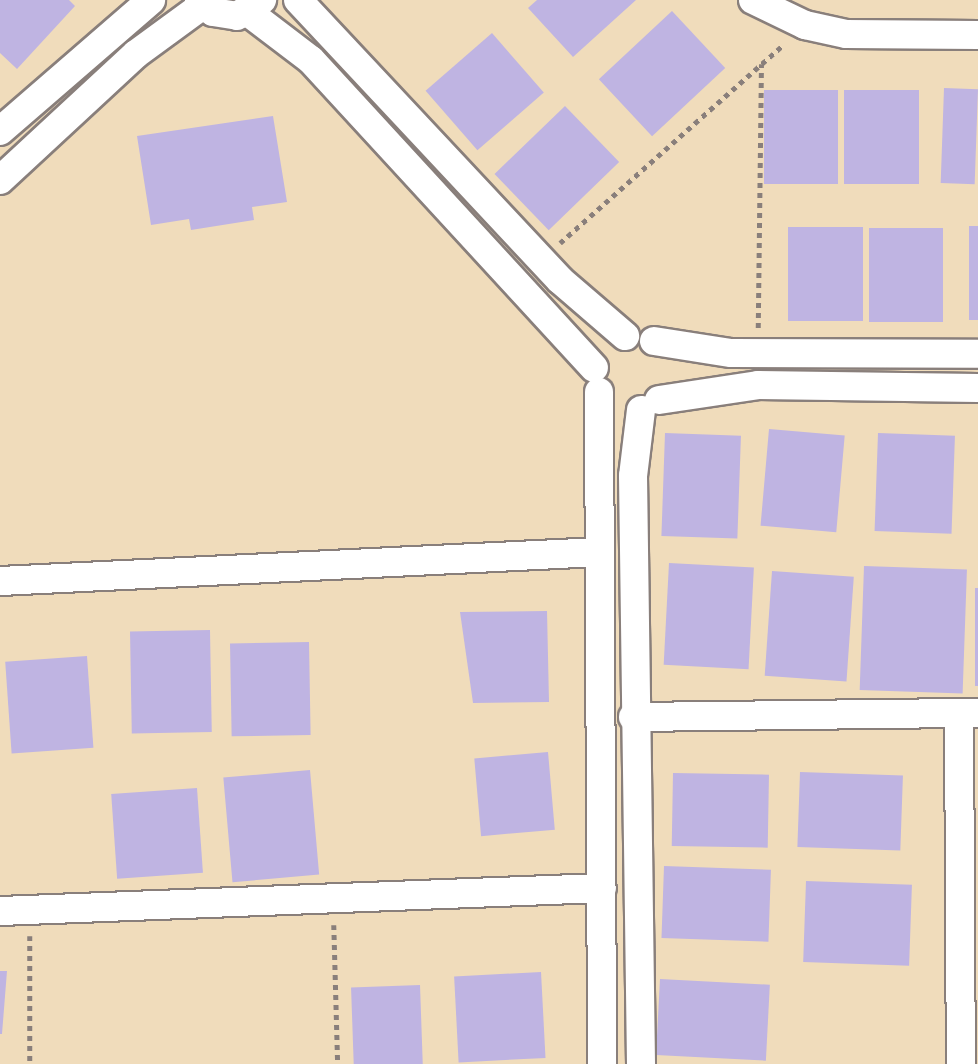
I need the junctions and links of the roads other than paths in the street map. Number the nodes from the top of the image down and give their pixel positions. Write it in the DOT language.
graph roads {
  1 [pos="151,0"];
  2 [pos="298,0"];
  3 [pos="753,0"];
  4 [pos="201,3"];
  5 [pos="255,6"];
  6 [pos="978,35"];
  7 [pos="5,126"];
  8 [pos="33,149"];
  9 [pos="0,180"];
  10 [pos="625,336"];
  11 [pos="654,341"];
  12 [pos="978,355"];
  13 [pos="597,380"];
  14 [pos="978,388"];
  15 [pos="650,405"];
  16 [pos="599,551"];
  17 [pos="0,581"];
  18 [pos="969,713"];
  19 [pos="633,717"];
  20 [pos="602,888"];
  21 [pos="0,911"];
  22 [pos="602,1064"];
  23 [pos="641,1064"];
  24 [pos="961,1064"];
  1 -- 7 [label="street"];
  2 -- 10 [label="street"];
  3 -- 6 [label="street"];
  4 -- 5 [label="street"];
  4 -- 8 [label="street"];
  5 -- 13 [label="street"];
  7 -- 8 [label="street"];
  8 -- 9 [label="street"];
  10 -- 11 [label="street"];
  10 -- 13 [label="street"];
  11 -- 12 [label="street"];
  11 -- 15 [label="street"];
  13 -- 15 [label="street"];
  13 -- 16 [label="street"];
  14 -- 15 [label="street"];
  15 -- 19 [label="street"];
  16 -- 17 [label="street"];
  16 -- 20 [label="street"];
  18 -- 19 [label="street"];
  18 -- 24 [label="street"];
  19 -- 23 [label="street"];
  20 -- 21 [label="street"];
  20 -- 22 [label="street"];
}
